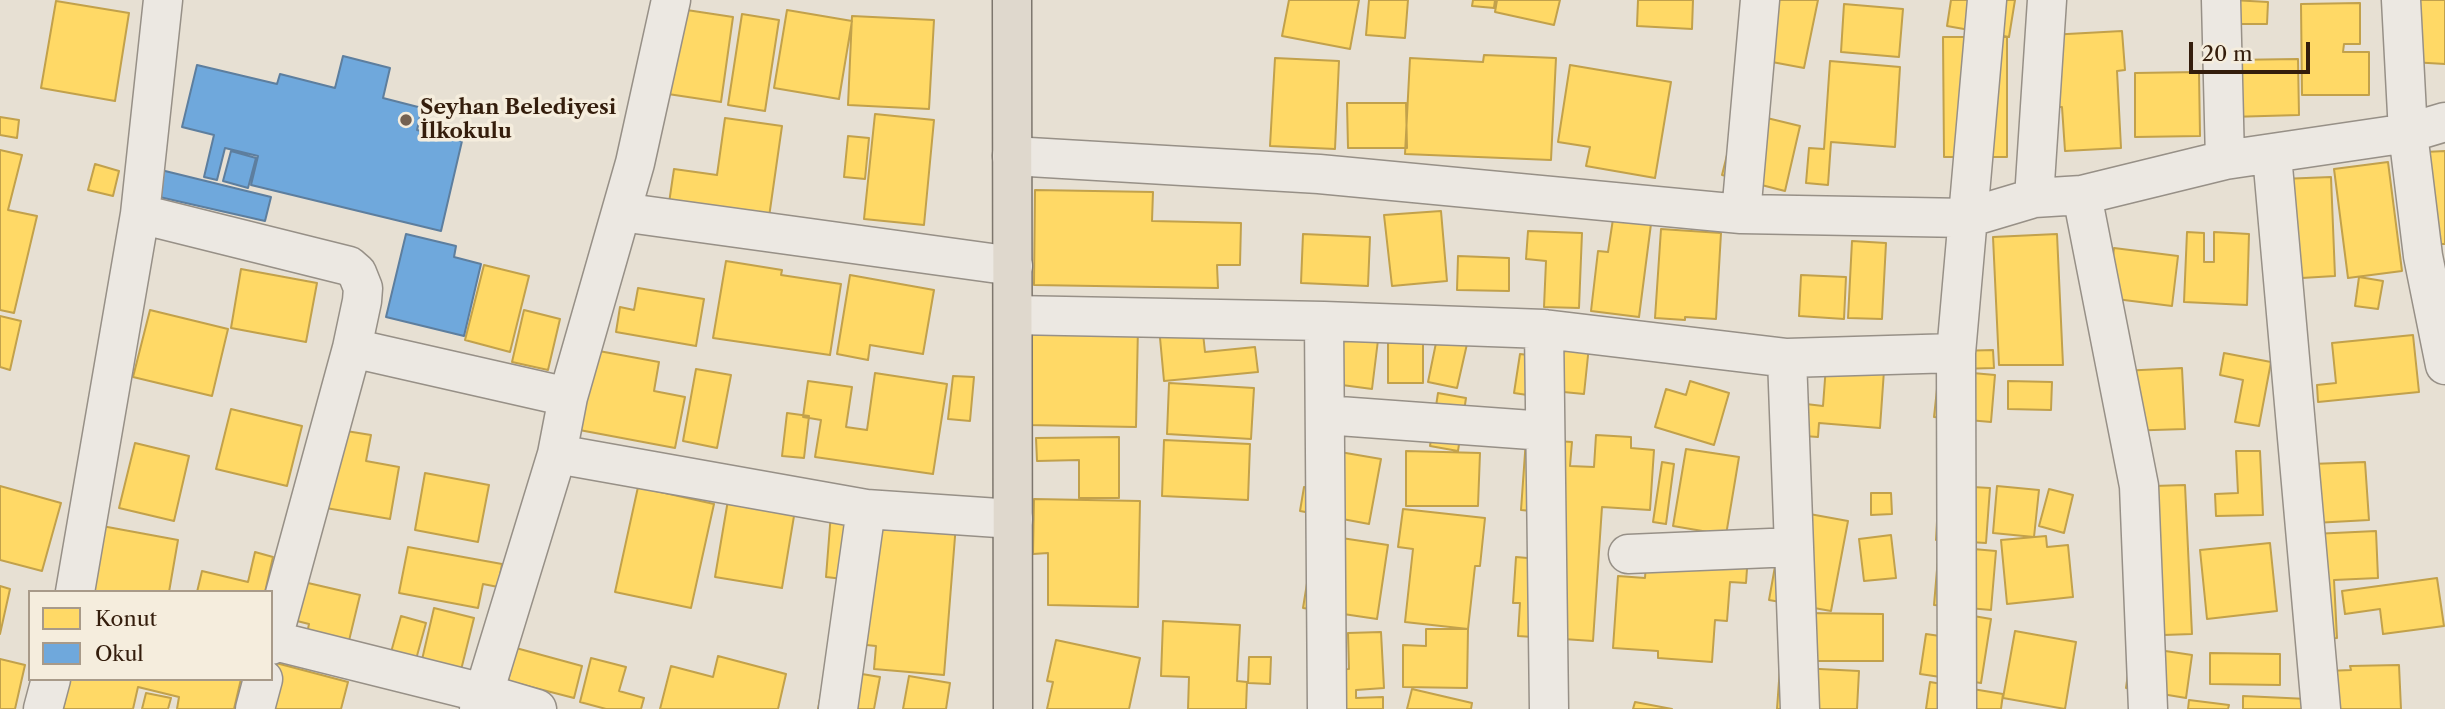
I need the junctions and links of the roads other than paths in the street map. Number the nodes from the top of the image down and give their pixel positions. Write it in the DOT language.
graph roads {
  1 [pos="163,0"];
  2 [pos="671,0"];
  3 [pos="1012,0"];
  4 [pos="1760,0"];
  5 [pos="1987,0"];
  6 [pos="2047,0"];
  7 [pos="2221,0"];
  8 [pos="2401,0"];
  9 [pos="2445,122"];
  10 [pos="2408,133"];
  11 [pos="2272,155"];
  12 [pos="1012,156"];
  13 [pos="2225,160"];
  14 [pos="2082,195"];
  15 [pos="2034,198"];
  16 [pos="621,212"];
  17 [pos="140,214"];
  18 [pos="1741,214"];
  19 [pos="1967,218"];
  20 [pos="1013,265"];
  21 [pos="1013,315"];
  22 [pos="1324,321"];
  23 [pos="1544,329"];
  24 [pos="352,348"];
  25 [pos="1956,354"];
  26 [pos="1787,358"];
  27 [pos="2445,365"];
  28 [pos="568,397"];
  29 [pos="1325,415"];
  30 [pos="1545,430"];
  31 [pos="557,454"];
  32 [pos="866,509"];
  33 [pos="1013,519"];
  34 [pos="1794,547"];
  35 [pos="1628,554"];
  36 [pos="75,590"];
  37 [pos="273,638"];
  38 [pos="273,642"];
  39 [pos="50,681"];
  40 [pos="262,681"];
  41 [pos="481,701"];
  42 [pos="43,709"];
  43 [pos="255,709"];
  44 [pos="537,709"];
  45 [pos="838,709"];
  46 [pos="1013,709"];
  47 [pos="1328,709"];
  48 [pos="1549,709"];
  49 [pos="1800,709"];
  50 [pos="1957,709"];
  51 [pos="2148,709"];
  52 [pos="2321,709"];
  1 -- 17 [label="street"];
  2 -- 16 [label="street"];
  3 -- 12 [label="main road"];
  4 -- 18 [label="street"];
  5 -- 19 [label="street"];
  6 -- 15 [label="street"];
  7 -- 13 [label="street"];
  8 -- 10 [label="street"];
  9 -- 10 [label="street"];
  10 -- 11 [label="street"];
  10 -- 27 [label="street"];
  11 -- 13 [label="street"];
  11 -- 52 [label="street"];
  12 -- 18 [label="street"];
  12 -- 20 [label="main road"];
  13 -- 14 [label="street"];
  14 -- 15 [label="street"];
  14 -- 51 [label="street"];
  15 -- 19 [label="street"];
  16 -- 20 [label="street"];
  16 -- 28 [label="street"];
  17 -- 24 [label="street"];
  17 -- 36 [label="street"];
  18 -- 19 [label="street"];
  19 -- 25 [label="street"];
  20 -- 21 [label="main road"];
  21 -- 22 [label="street"];
  21 -- 33 [label="main road"];
  22 -- 23 [label="street"];
  22 -- 29 [label="street"];
  23 -- 26 [label="street"];
  23 -- 30 [label="street"];
  24 -- 28 [label="street"];
  24 -- 37 [label="street"];
  25 -- 26 [label="street"];
  25 -- 50 [label="street"];
  26 -- 34 [label="street"];
  28 -- 31 [label="street"];
  29 -- 30 [label="street"];
  29 -- 47 [label="street"];
  30 -- 48 [label="street"];
  31 -- 32 [label="street"];
  31 -- 41 [label="street"];
  32 -- 33 [label="street"];
  32 -- 45 [label="street"];
  33 -- 46 [label="main road"];
  34 -- 35 [label="street"];
  34 -- 49 [label="street"];
  38 -- 41 [label="street"];
  39 -- 42 [label="street"];
  40 -- 43 [label="street"];
  41 -- 44 [label="street"];
}
